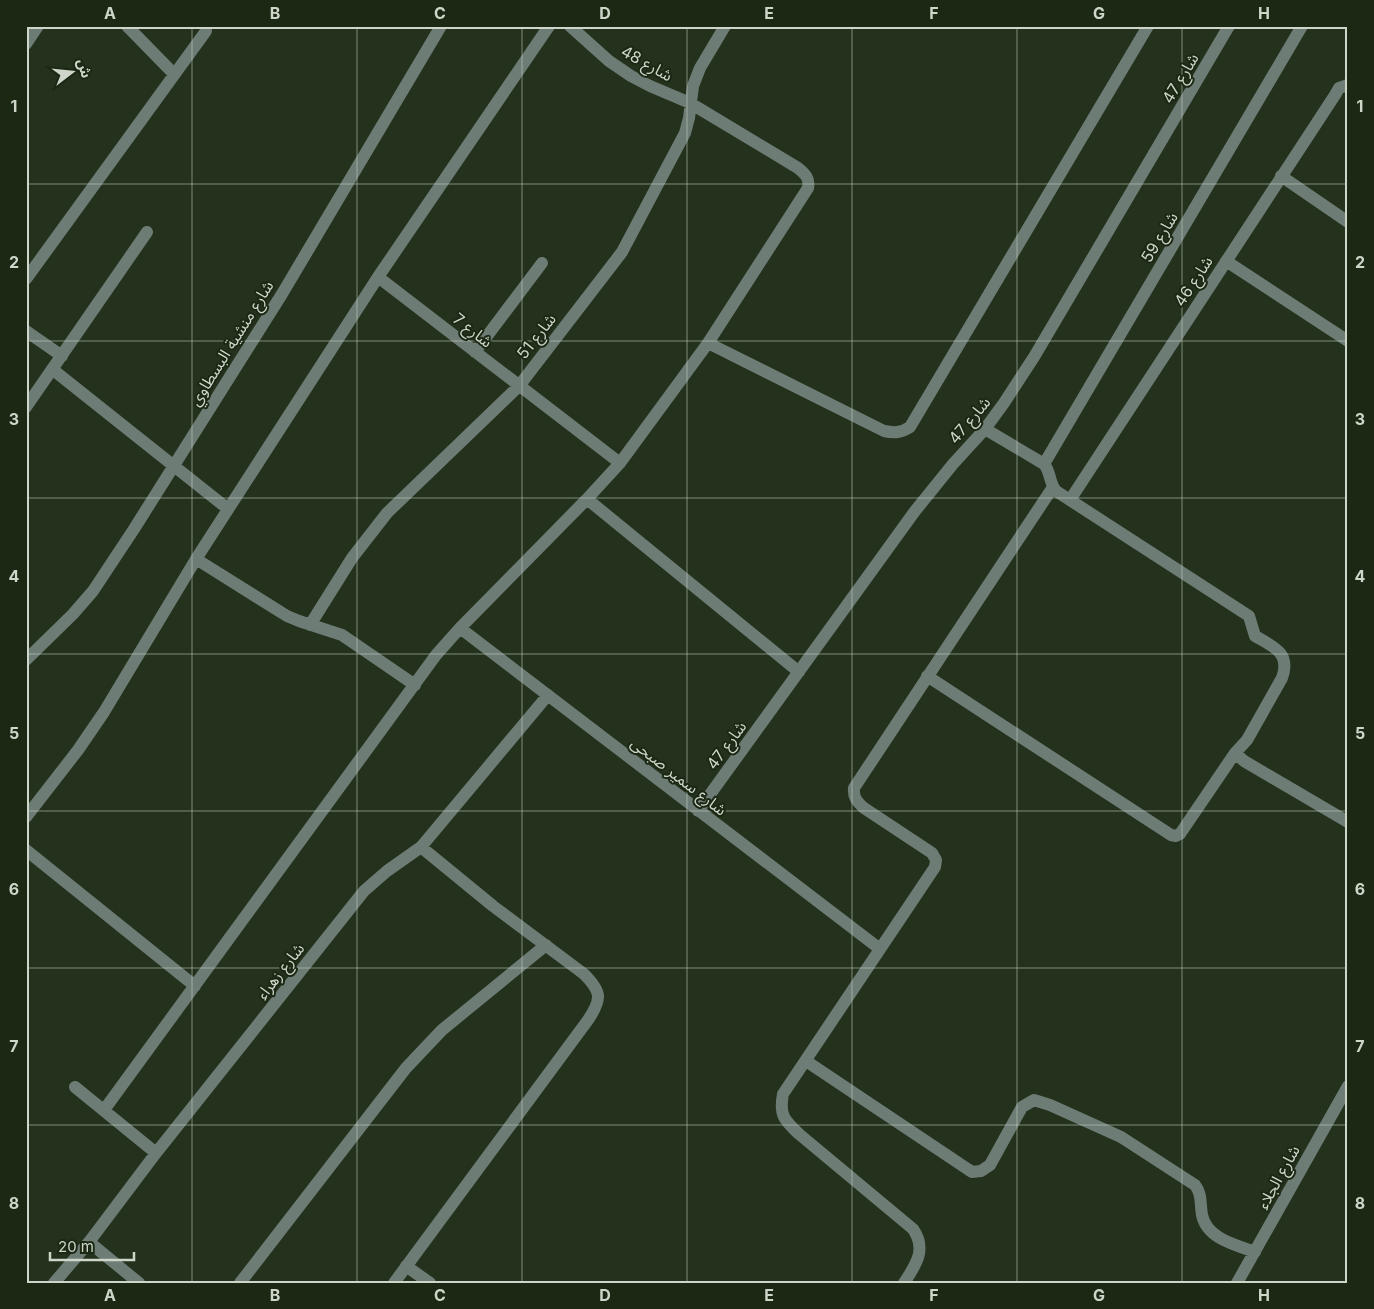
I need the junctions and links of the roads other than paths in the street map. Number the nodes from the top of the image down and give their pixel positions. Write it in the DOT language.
graph roads {
  1 [pos="38,26"];
  2 [pos="127,26"];
  3 [pos="441,26"];
  4 [pos="549,26"];
  5 [pos="570,26"];
  6 [pos="725,26"];
  7 [pos="1148,26"];
  8 [pos="1229,26"];
  9 [pos="1302,26"];
  10 [pos="206,30"];
  11 [pos="26,44"];
  12 [pos="174,74"];
  13 [pos="1348,84"];
  14 [pos="690,103"];
  15 [pos="1281,176"];
  16 [pos="1348,222"];
  17 [pos="147,232"];
  18 [pos="1226,261"];
  19 [pos="542,263"];
  20 [pos="378,277"];
  21 [pos="26,278"];
  22 [pos="26,331"];
  23 [pos="1348,341"];
  24 [pos="708,344"];
  25 [pos="475,352"];
  26 [pos="62,356"];
  27 [pos="52,369"];
  28 [pos="519,386"];
  29 [pos="26,407"];
  30 [pos="985,429"];
  31 [pos="620,463"];
  32 [pos="1044,464"];
  33 [pos="174,466"];
  34 [pos="1053,487"];
  35 [pos="587,499"];
  36 [pos="1070,500"];
  37 [pos="228,509"];
  38 [pos="196,559"];
  39 [pos="310,625"];
  40 [pos="460,628"];
  41 [pos="26,660"];
  42 [pos="799,672"];
  43 [pos="927,676"];
  44 [pos="415,685"];
  45 [pos="548,695"];
  46 [pos="1235,753"];
  47 [pos="698,811"];
  48 [pos="26,817"];
  49 [pos="1348,822"];
  50 [pos="421,847"];
  51 [pos="26,850"];
  52 [pos="546,945"];
  53 [pos="880,949"];
  54 [pos="195,986"];
  55 [pos="806,1061"];
  56 [pos="1348,1086"];
  57 [pos="75,1087"];
  58 [pos="104,1110"];
  59 [pos="156,1153"];
  60 [pos="89,1242"];
  61 [pos="1255,1252"];
  62 [pos="406,1266"];
  63 [pos="54,1283"];
  64 [pos="140,1283"];
  65 [pos="240,1283"];
  66 [pos="394,1283"];
  67 [pos="430,1283"];
  68 [pos="904,1283"];
  69 [pos="1237,1283"];
  1 -- 11 [label="street"];
  2 -- 12 [label="street"];
  3 -- 33 [label="street, شارع منشية البسطاوي"];
  4 -- 20 [label="street"];
  5 -- 14 [label="street, شارع 48"];
  6 -- 14 [label="street, شارع 51"];
  7 -- 24 [label="street"];
  8 -- 30 [label="street, شارع 47"];
  9 -- 32 [label="street, شارع 59"];
  10 -- 12 [label="street"];
  12 -- 21 [label="street"];
  13 -- 15 [label="street, شارع 46"];
  14 -- 24 [label="street, شارع 48"];
  14 -- 28 [label="street, شارع 51"];
  15 -- 16 [label="street"];
  15 -- 18 [label="street, شارع 46"];
  17 -- 26 [label="street"];
  18 -- 23 [label="street"];
  18 -- 36 [label="street, شارع 46"];
  19 -- 25 [label="street"];
  20 -- 25 [label="street, شارع 7"];
  20 -- 37 [label="street"];
  22 -- 26 [label="street"];
  24 -- 31 [label="street"];
  25 -- 28 [label="street, شارع 7"];
  26 -- 27 [label="street"];
  27 -- 29 [label="street"];
  27 -- 33 [label="street"];
  28 -- 31 [label="street, شارع 7"];
  28 -- 39 [label="street, شارع 51"];
  30 -- 32 [label="street"];
  30 -- 42 [label="street, شارع 47"];
  31 -- 35 [label="street"];
  32 -- 34 [label="street"];
  33 -- 37 [label="street"];
  33 -- 41 [label="street, شارع منشية البسطاوي"];
  34 -- 36 [label="street"];
  34 -- 43 [label="street"];
  35 -- 40 [label="street"];
  35 -- 42 [label="street"];
  36 -- 46 [label="street"];
  37 -- 38 [label="street"];
  38 -- 39 [label="street"];
  38 -- 48 [label="street"];
  39 -- 44 [label="street"];
  40 -- 44 [label="street"];
  40 -- 45 [label="street, شارع سمير صبحى"];
  42 -- 47 [label="street, شارع 47"];
  43 -- 46 [label="street"];
  43 -- 53 [label="street"];
  44 -- 54 [label="street"];
  45 -- 47 [label="street, شارع سمير صبحى"];
  45 -- 50 [label="street, شارع زهراء"];
  46 -- 49 [label="street"];
  47 -- 53 [label="street, شارع سمير صبحى"];
  50 -- 52 [label="street"];
  50 -- 59 [label="street, شارع زهراء"];
  51 -- 54 [label="street"];
  52 -- 62 [label="street"];
  52 -- 65 [label="street"];
  53 -- 55 [label="street"];
  54 -- 58 [label="street"];
  55 -- 61 [label="street"];
  55 -- 68 [label="street"];
  56 -- 61 [label="street, شارع الجلاء"];
  57 -- 58 [label="street"];
  58 -- 59 [label="street"];
  59 -- 60 [label="street, شارع زهراء"];
  60 -- 63 [label="street, شارع زهراء"];
  60 -- 64 [label="street"];
  61 -- 69 [label="street, شارع الجلاء"];
  62 -- 66 [label="street"];
  62 -- 67 [label="street"];
}
